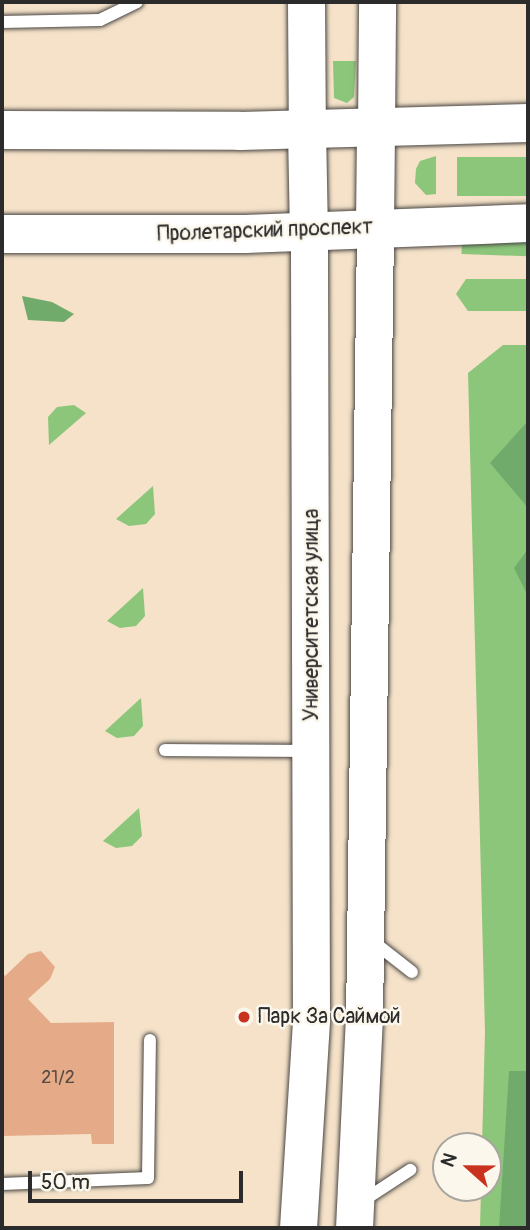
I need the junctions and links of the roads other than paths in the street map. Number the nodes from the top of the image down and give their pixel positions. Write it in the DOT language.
graph roads {
  1 [pos="137,2"];
  2 [pos="306,2"];
  3 [pos="377,2"];
  4 [pos="2,22"];
  5 [pos="528,123"];
  6 [pos="376,128"];
  7 [pos="2,130"];
  8 [pos="307,130"];
  9 [pos="528,223"];
  10 [pos="375,227"];
  11 [pos="309,230"];
  12 [pos="2,234"];
  13 [pos="165,750"];
  14 [pos="313,751"];
  15 [pos="365,936"];
  16 [pos="412,972"];
  17 [pos="150,1040"];
  18 [pos="410,1170"];
  19 [pos="2,1184"];
  20 [pos="354,1217"];
  21 [pos="298,1228"];
  1 -- 4 [label="lane"];
  2 -- 8 [label="main road, Университетская улица"];
  3 -- 6 [label="main road"];
  5 -- 6 [label="main road"];
  6 -- 8 [label="main road"];
  6 -- 10 [label="main road"];
  7 -- 8 [label="main road"];
  8 -- 11 [label="main road, Университетская улица"];
  9 -- 10 [label="main road, Пролетарский проспект"];
  10 -- 11 [label="main road, Пролетарский проспект"];
  10 -- 15 [label="main road"];
  11 -- 12 [label="main road, Пролетарский проспект"];
  11 -- 14 [label="main road, Университетская улица"];
  13 -- 14 [label="lane"];
  14 -- 21 [label="main road, Университетская улица"];
  15 -- 16 [label="lane"];
  15 -- 20 [label="main road"];
  17 -- 19 [label="lane"];
  18 -- 20 [label="lane"];
}
